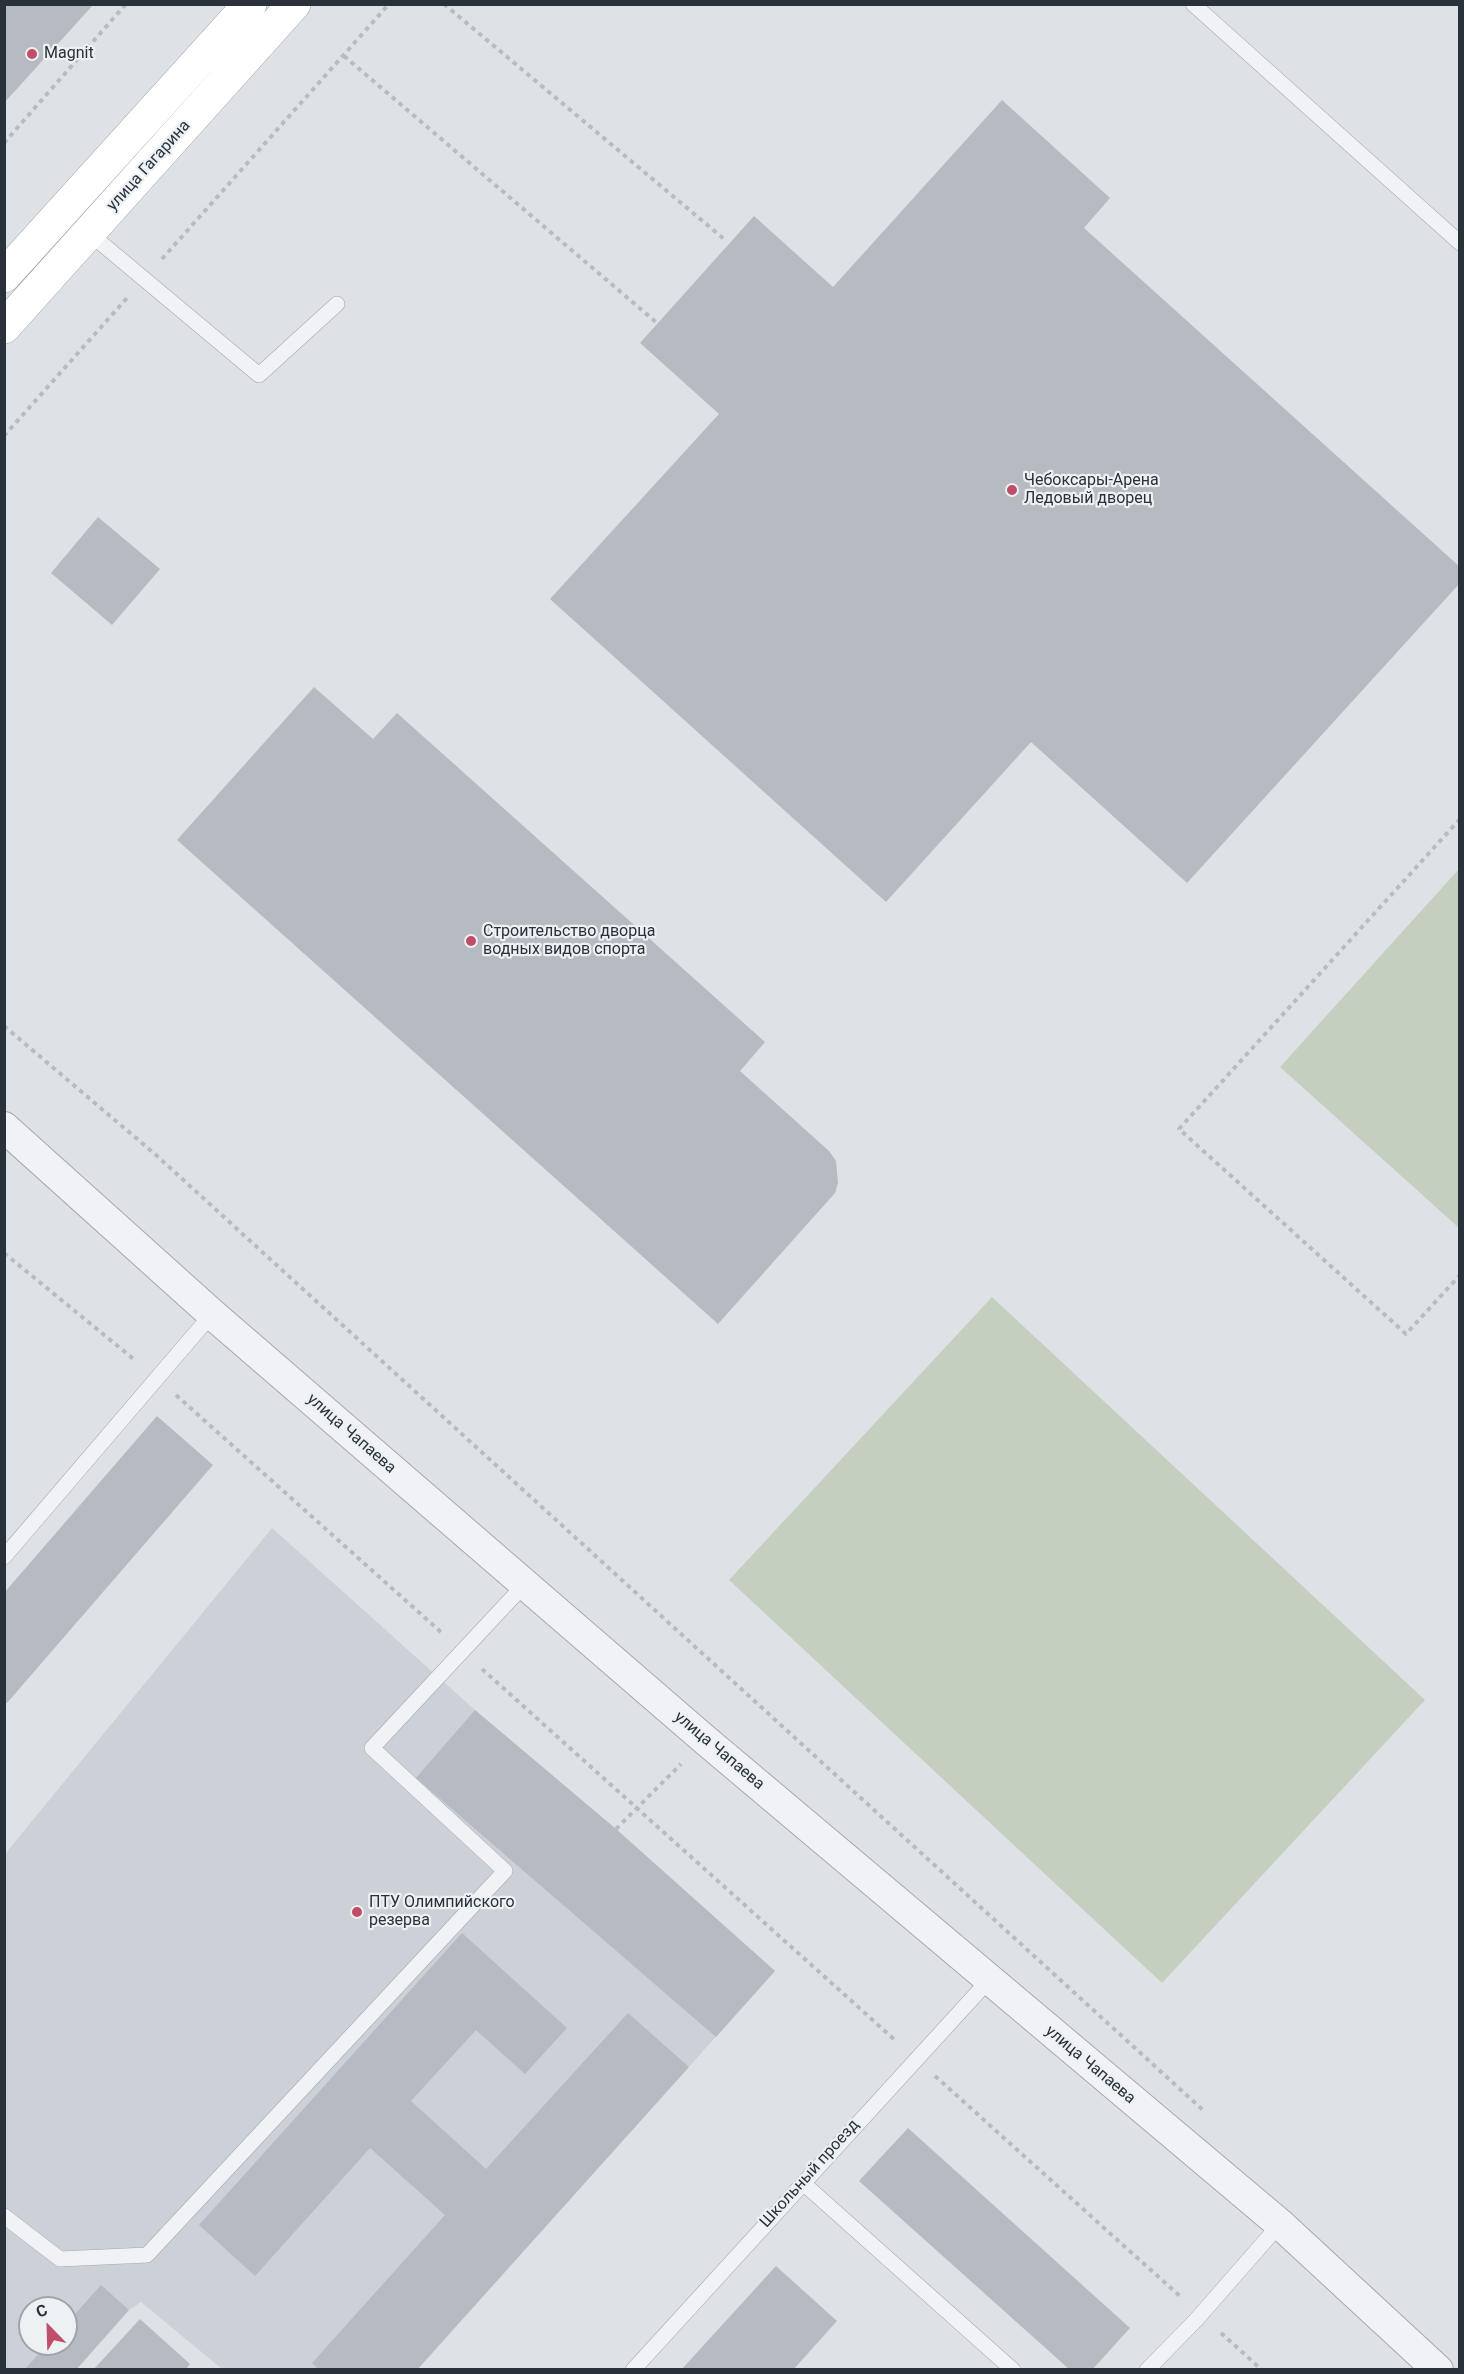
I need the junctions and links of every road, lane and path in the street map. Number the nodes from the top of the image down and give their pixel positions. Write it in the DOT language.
graph roads {
  1 [pos="126,4"];
  2 [pos="250,4"];
  3 [pos="294,4"];
  4 [pos="389,4"];
  5 [pos="444,4"];
  6 [pos="1193,4"];
  7 [pos="344,56"];
  8 [pos="4,143"];
  9 [pos="63,210"];
  10 [pos="89,233"];
  11 [pos="724,239"];
  12 [pos="1460,243"];
  13 [pos="155,267"];
  14 [pos="4,276"];
  15 [pos="126,299"];
  16 [pos="337,304"];
  17 [pos="657,323"];
  18 [pos="4,327"];
  19 [pos="4,436"];
  20 [pos="1460,819"];
  21 [pos="4,1026"];
  22 [pos="4,1127"];
  23 [pos="4,1253"];
  24 [pos="1460,1275"];
  25 [pos="212,1314"];
  26 [pos="158,1379"];
  27 [pos="4,1557"];
  28 [pos="525,1584"];
  29 [pos="463,1652"];
  30 [pos="705,1739"];
  31 [pos="637,1809"];
  32 [pos="616,1829"];
  33 [pos="989,1980"];
  34 [pos="915,2058"];
  35 [pos="1208,2115"];
  36 [pos="802,2182"];
  37 [pos="4,2216"];
  38 [pos="1280,2224"];
  39 [pos="1200,2314"];
  40 [pos="633,2370"];
  41 [pos="1013,2370"];
  42 [pos="1147,2370"];
  43 [pos="1262,2370"];
  44 [pos="1438,2370"];
  1 -- 8 [label="path"];
  2 -- 9 [label="main road, улица Гагарина"];
  3 -- 10 [label="main road, улица Гагарина"];
  4 -- 7 [label="path"];
  5 -- 11 [label="path"];
  6 -- 12 [label="lane"];
  7 -- 13 [label="path"];
  7 -- 17 [label="path"];
  9 -- 10 [label="main road"];
  9 -- 14 [label="main road, улица Гагарина"];
  10 -- 16 [label="lane"];
  10 -- 18 [label="main road, улица Гагарина"];
  15 -- 19 [label="path"];
  20 -- 24 [label="path"];
  21 -- 35 [label="path"];
  22 -- 25 [label="street, улица Чапаева"];
  23 -- 26 [label="path"];
  25 -- 26 [label="lane"];
  25 -- 28 [label="street, улица Чапаева"];
  26 -- 27 [label="lane"];
  26 -- 29 [label="path"];
  28 -- 29 [label="lane"];
  28 -- 30 [label="street, улица Чапаева"];
  29 -- 31 [label="path"];
  29 -- 37 [label="lane"];
  30 -- 31 [label="path"];
  30 -- 33 [label="street, улица Чапаева"];
  31 -- 32 [label="path"];
  31 -- 34 [label="path"];
  33 -- 34 [label="lane, Школьный проезд"];
  33 -- 38 [label="street, улица Чапаева"];
  34 -- 36 [label="lane, Школьный проезд"];
  34 -- 39 [label="path"];
  36 -- 40 [label="lane, Школьный проезд"];
  36 -- 41 [label="lane"];
  38 -- 39 [label="lane"];
  38 -- 44 [label="street, улица Чапаева"];
  39 -- 42 [label="lane"];
  39 -- 43 [label="path"];
}
